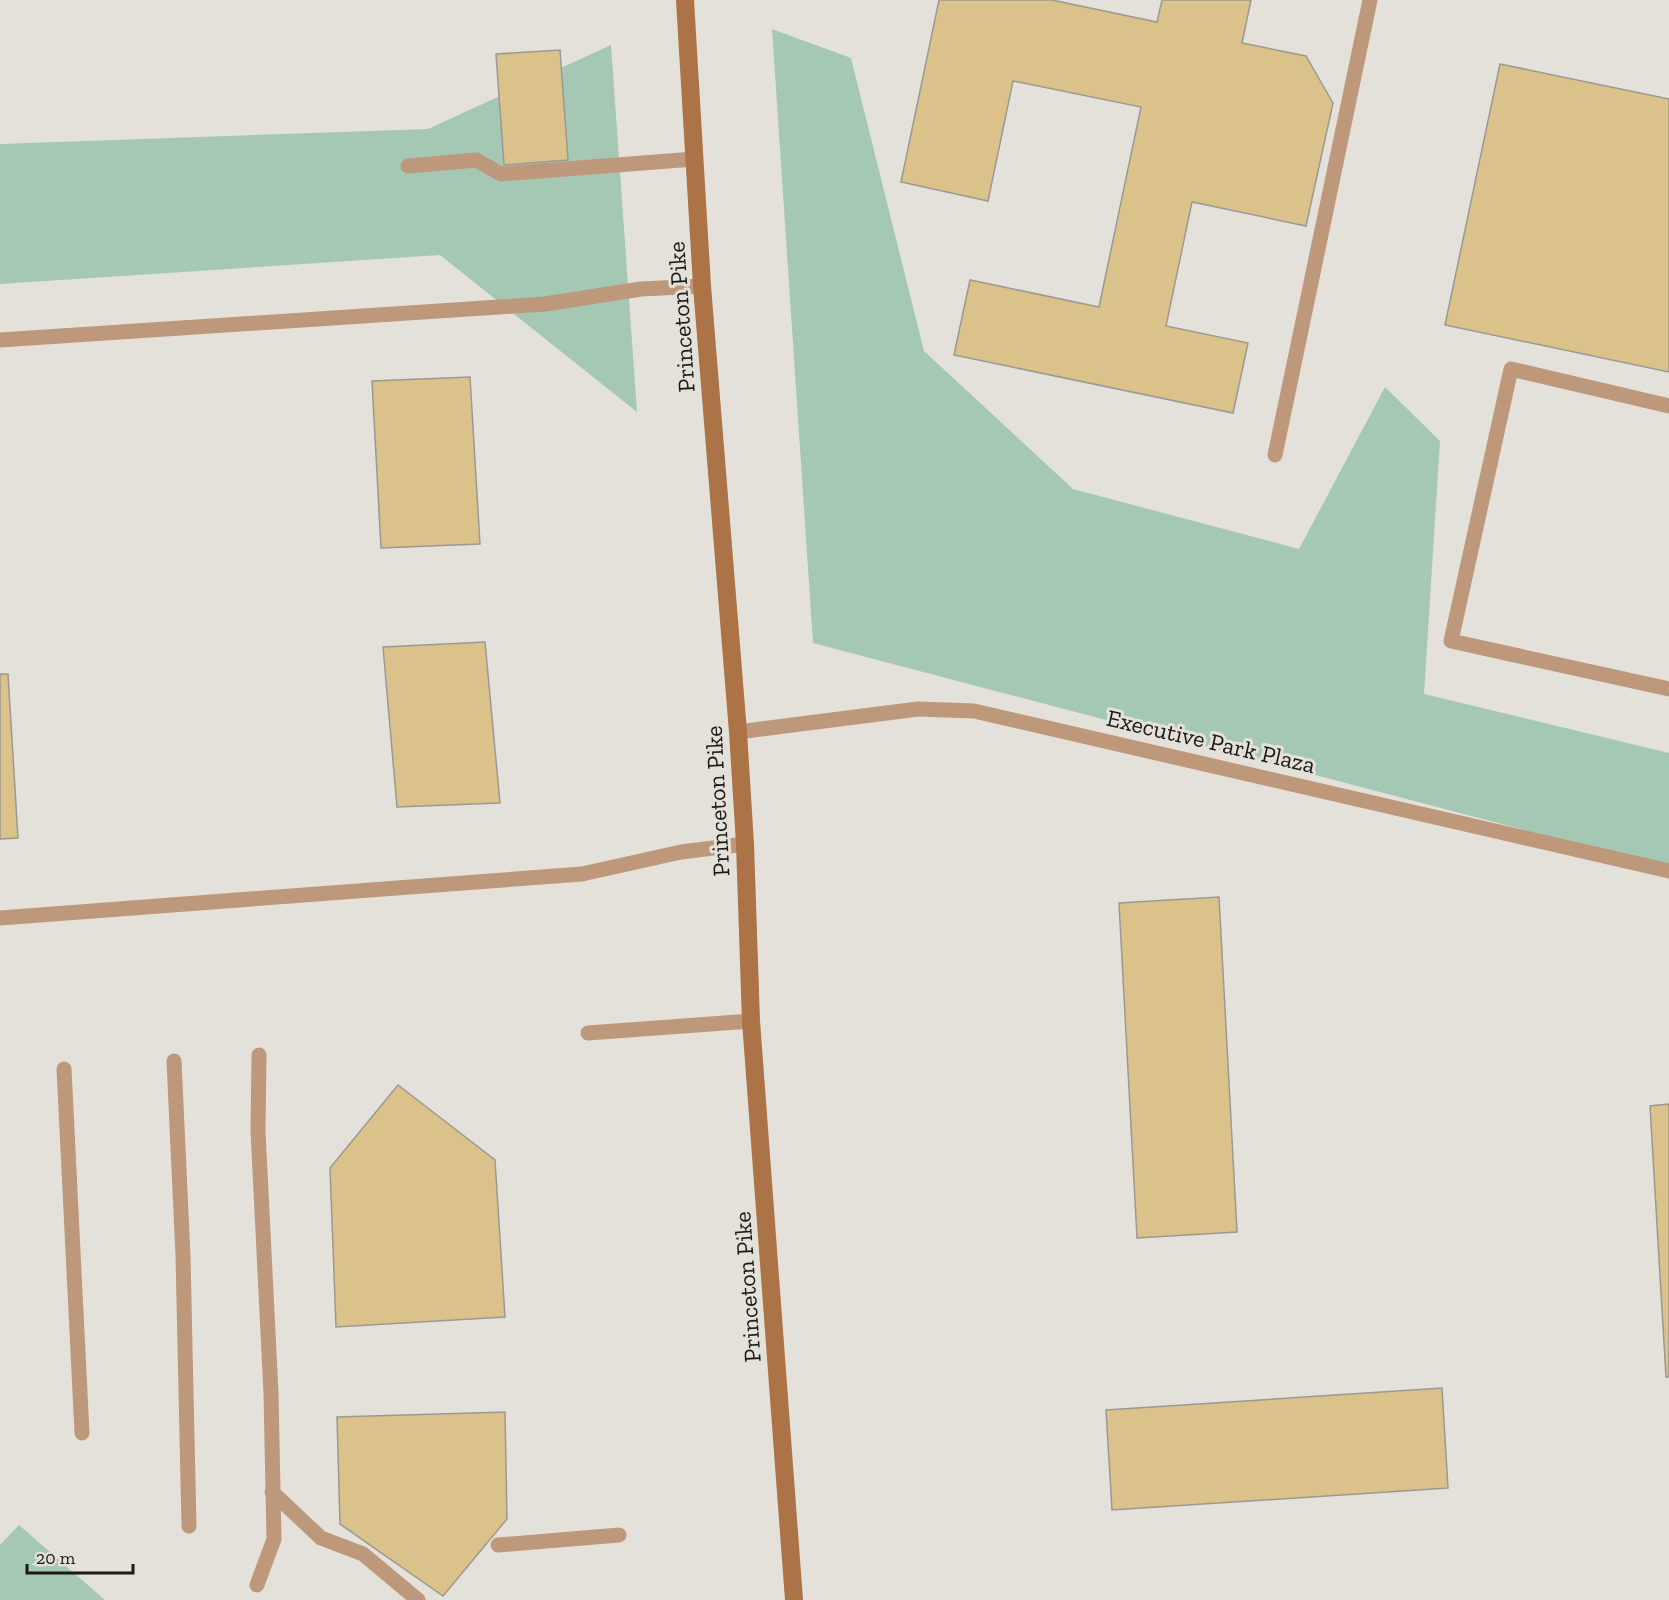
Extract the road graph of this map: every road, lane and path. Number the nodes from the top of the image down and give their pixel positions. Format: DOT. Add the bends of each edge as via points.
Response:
graph roads {
  1 [pos="685,0"];
  2 [pos="1370,0"];
  3 [pos="694,159"];
  4 [pos="408,166"];
  5 [pos="702,286"];
  6 [pos="0,340"];
  7 [pos="1669,406"];
  8 [pos="1275,455"];
  9 [pos="1669,690"];
  10 [pos="738,732"];
  11 [pos="745,844"];
  12 [pos="1669,871"];
  13 [pos="0,918"];
  14 [pos="751,1022"];
  15 [pos="588,1032"];
  16 [pos="259,1055"];
  17 [pos="174,1061"];
  18 [pos="64,1069"];
  19 [pos="82,1433"];
  20 [pos="272,1492"];
  21 [pos="189,1526"];
  22 [pos="619,1535"];
  23 [pos="498,1545"];
  24 [pos="367,1556"];
  25 [pos="388,1563"];
  26 [pos="257,1585"];
  27 [pos="418,1600"];
  28 [pos="794,1600"];
  1 -- 3 [label="main road, Princeton Pike"];
  2 -- 8 [label="lane"];
  3 -- 4 [label="lane" via="501,174 476,160"];
  3 -- 5 [label="main road, Princeton Pike"];
  5 -- 6 [label="lane" via="640,289 545,304"];
  5 -- 10 [label="main road, Princeton Pike"];
  7 -- 9 [label="lane" via="1511,369 1451,641"];
  10 -- 11 [label="main road, Princeton Pike"];
  10 -- 12 [label="lane, Executive Park Plaza" via="918,709 974,711"];
  11 -- 13 [label="lane" via="681,852 582,874"];
  11 -- 14 [label="main road, Princeton Pike"];
  14 -- 15 [label="lane"];
  14 -- 28 [label="main road, Princeton Pike"];
  16 -- 20 [label="lane" via="258,1131"];
  17 -- 21 [label="lane"];
  18 -- 19 [label="lane"];
  20 -- 24 [label="lane" via="321,1538"];
  20 -- 26 [label="lane" via="274,1539"];
  22 -- 23 [label="lane"];
  24 -- 25 [label="lane"];
  24 -- 27 [label="lane"];
}
